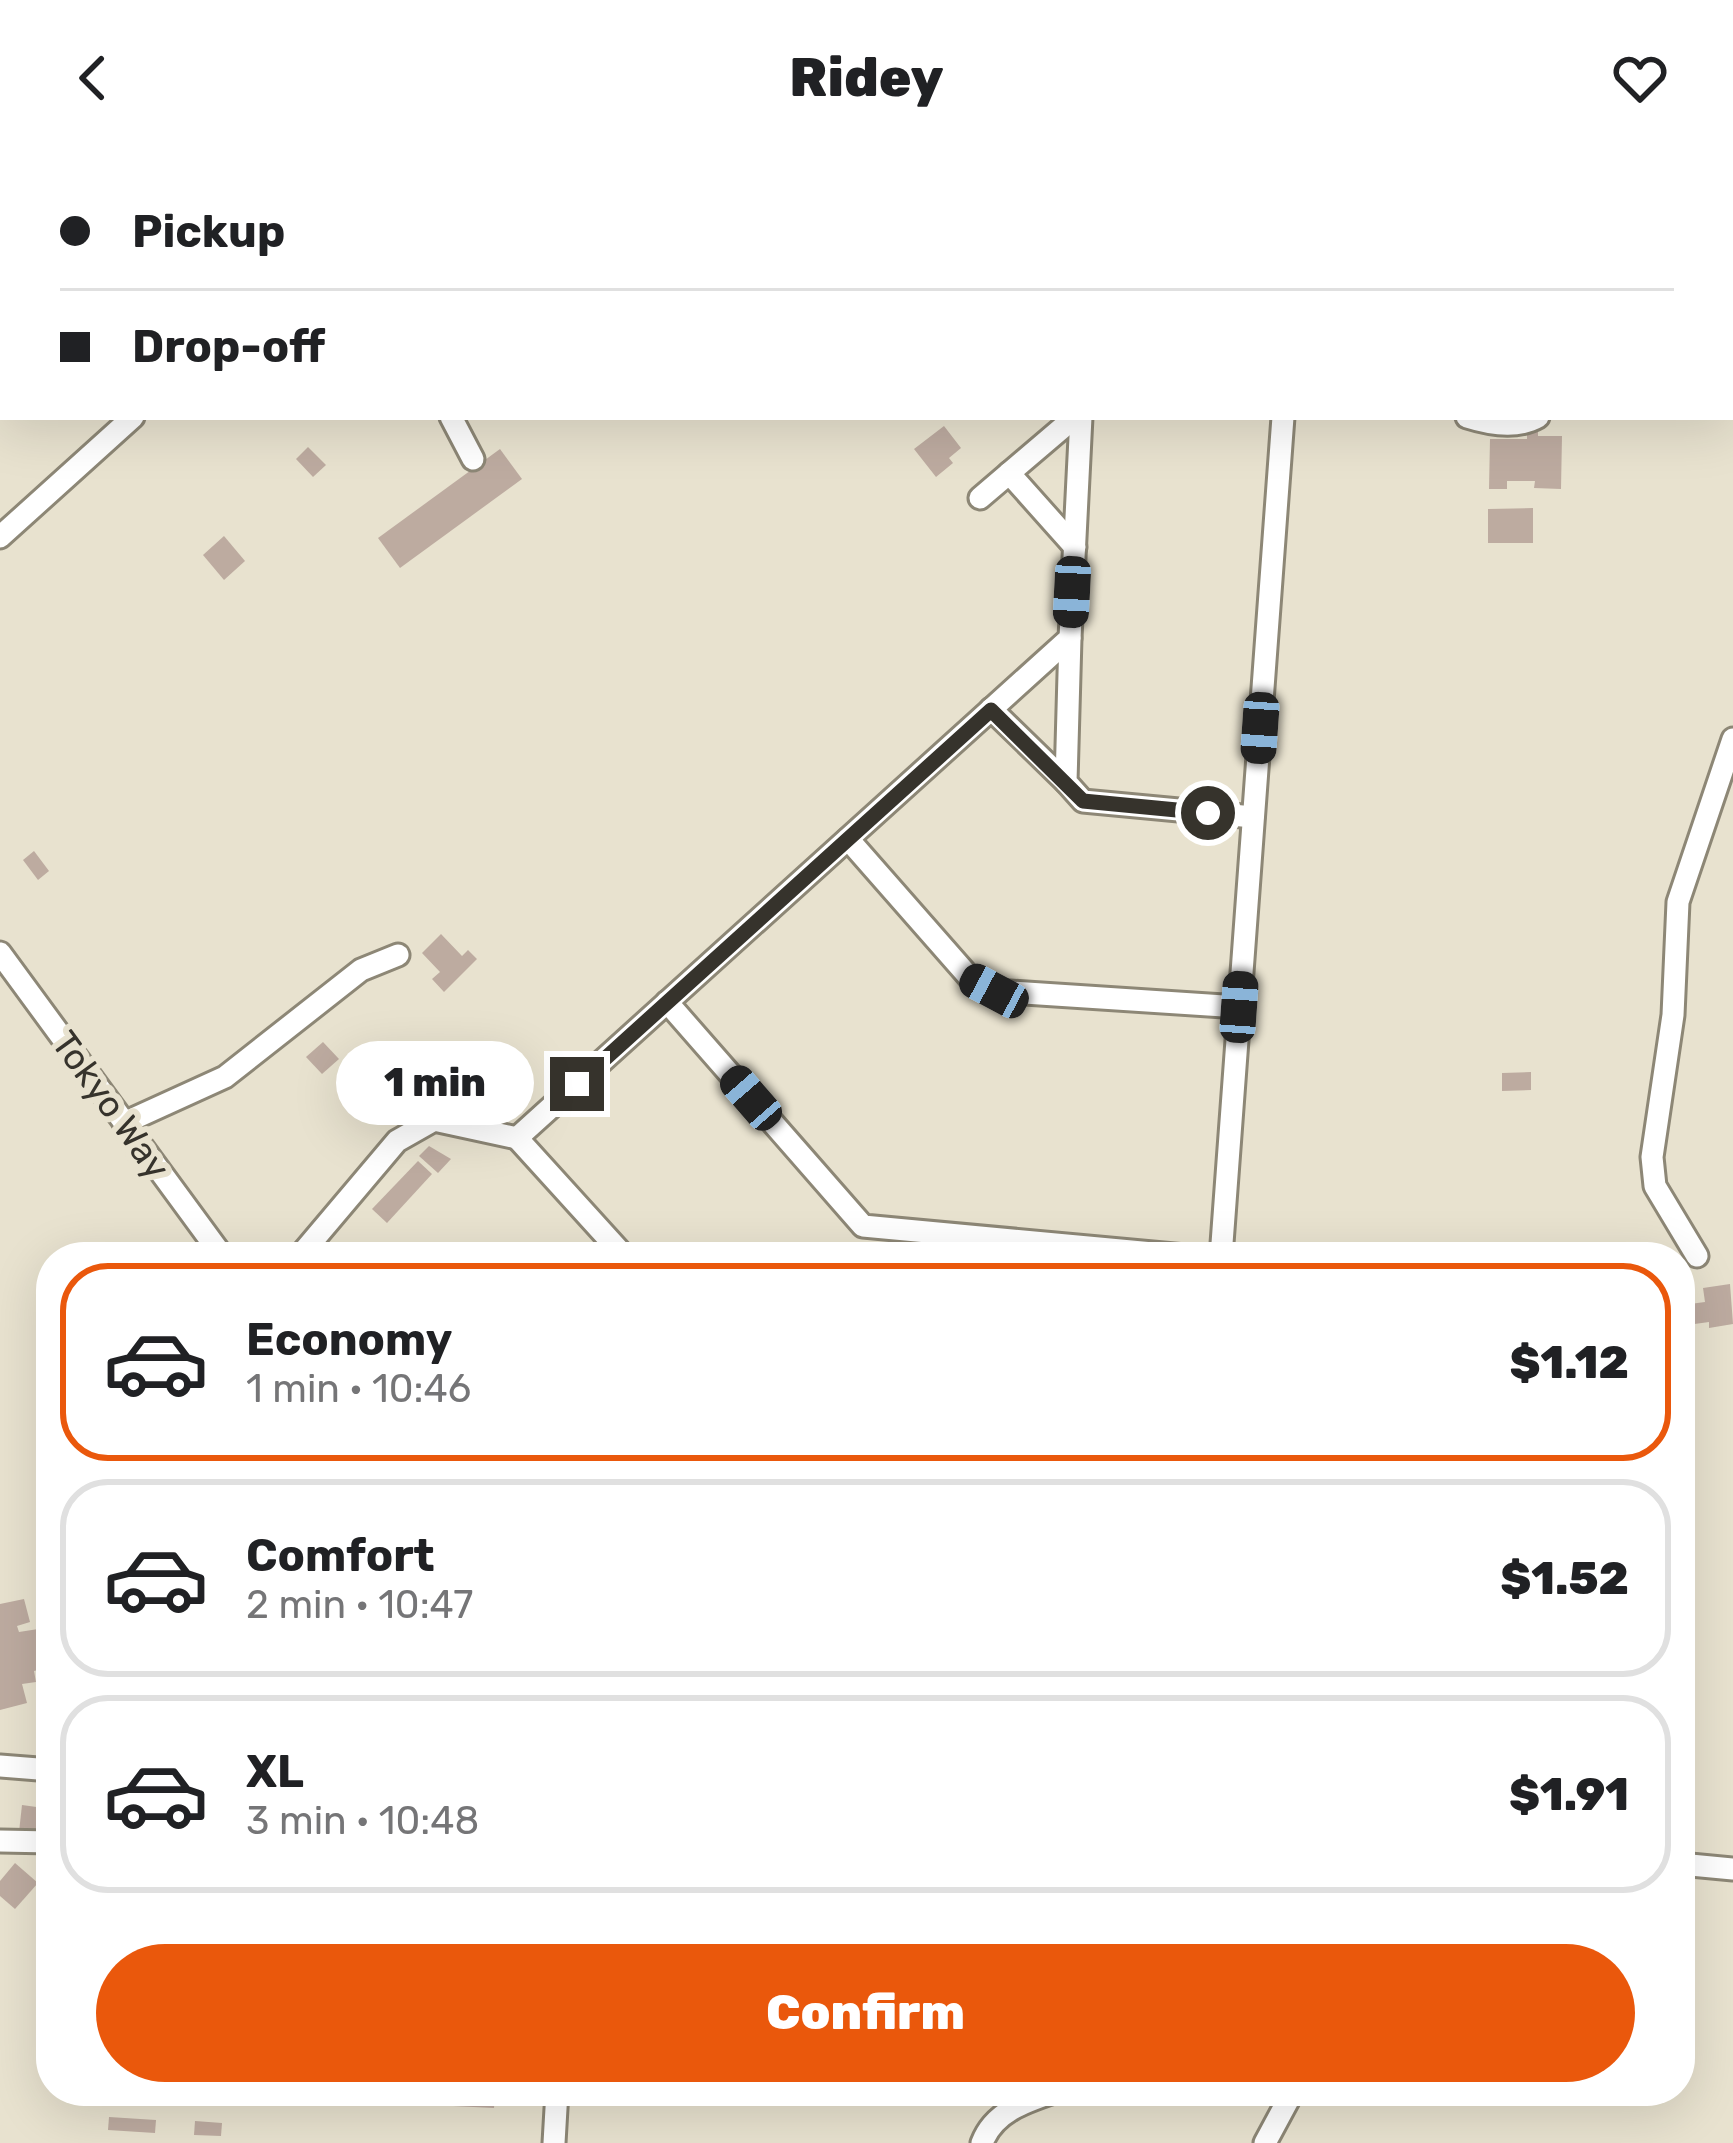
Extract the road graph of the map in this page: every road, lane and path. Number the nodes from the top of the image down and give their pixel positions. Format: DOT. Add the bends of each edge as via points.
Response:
graph roads {
  1 [pos="130,420"];
  2 [pos="453,420"];
  3 [pos="1074,420"];
  4 [pos="1078,420"];
  5 [pos="1282,420"];
  6 [pos="1476,420"];
  7 [pos="1532,420"];
  8 [pos="473,459"];
  9 [pos="1009,473"];
  10 [pos="980,498"];
  11 [pos="0,537"];
  12 [pos="1075,547"];
  13 [pos="1070,638"];
  14 [pos="991,710"];
  15 [pos="1733,740"];
  16 [pos="1066,782"];
  17 [pos="1253,817"];
  18 [pos="848,838"];
  19 [pos="0,953"];
  20 [pos="398,955"];
  21 [pos="667,1002"];
  22 [pos="1239,1007"];
  23 [pos="124,1123"];
  24 [pos="517,1138"];
  25 [pos="212,1242"];
  26 [pos="312,1242"];
  27 [pos="611,1242"];
  28 [pos="1035,1242"];
  29 [pos="1221,1242"];
  30 [pos="1689,1242"];
  31 [pos="1695,1253"];
  32 [pos="1697,1256"];
  33 [pos="0,1766"];
  34 [pos="36,1769"];
  35 [pos="0,1841"];
  36 [pos="36,1842"];
  37 [pos="1695,1865"];
  38 [pos="1733,1869"];
  39 [pos="556,2106"];
  40 [pos="1018,2106"];
  41 [pos="1285,2106"];
  42 [pos="554,2143"];
  43 [pos="982,2143"];
  44 [pos="1265,2143"];
  1 -- 11 [label="street"];
  2 -- 8 [label="street"];
  3 -- 9 [label="street"];
  4 -- 12 [label="street"];
  5 -- 17 [label="street"];
  6 -- 7 [label="street"];
  9 -- 10 [label="street"];
  9 -- 12 [label="street"];
  12 -- 13 [label="street"];
  13 -- 14 [label="street"];
  13 -- 16 [label="street"];
  14 -- 16 [label="street"];
  14 -- 18 [label="street"];
  15 -- 30 [label="street" via="1678,902 1673,1015 1652,1157 1655,1186"];
  16 -- 17 [label="street" via="1083,801"];
  17 -- 22 [label="street"];
  18 -- 21 [label="street"];
  18 -- 22 [label="street" via="970,978 994,991"];
  19 -- 23 [label="street, Tokyo Way"];
  20 -- 23 [label="street" via="361,970 225,1078"];
  21 -- 24 [label="street"];
  21 -- 28 [label="street" via="863,1226"];
  22 -- 29 [label="street"];
  23 -- 25 [label="street, Tokyo Way"];
  24 -- 26 [label="street" via="434,1120 397,1141"];
  24 -- 27 [label="street"];
  31 -- 32 [label="street"];
  33 -- 34 [label="street"];
  35 -- 36 [label="street"];
  37 -- 38 [label="street"];
  39 -- 42 [label="street"];
  40 -- 43 [label="street"];
  41 -- 44 [label="street"];
}
